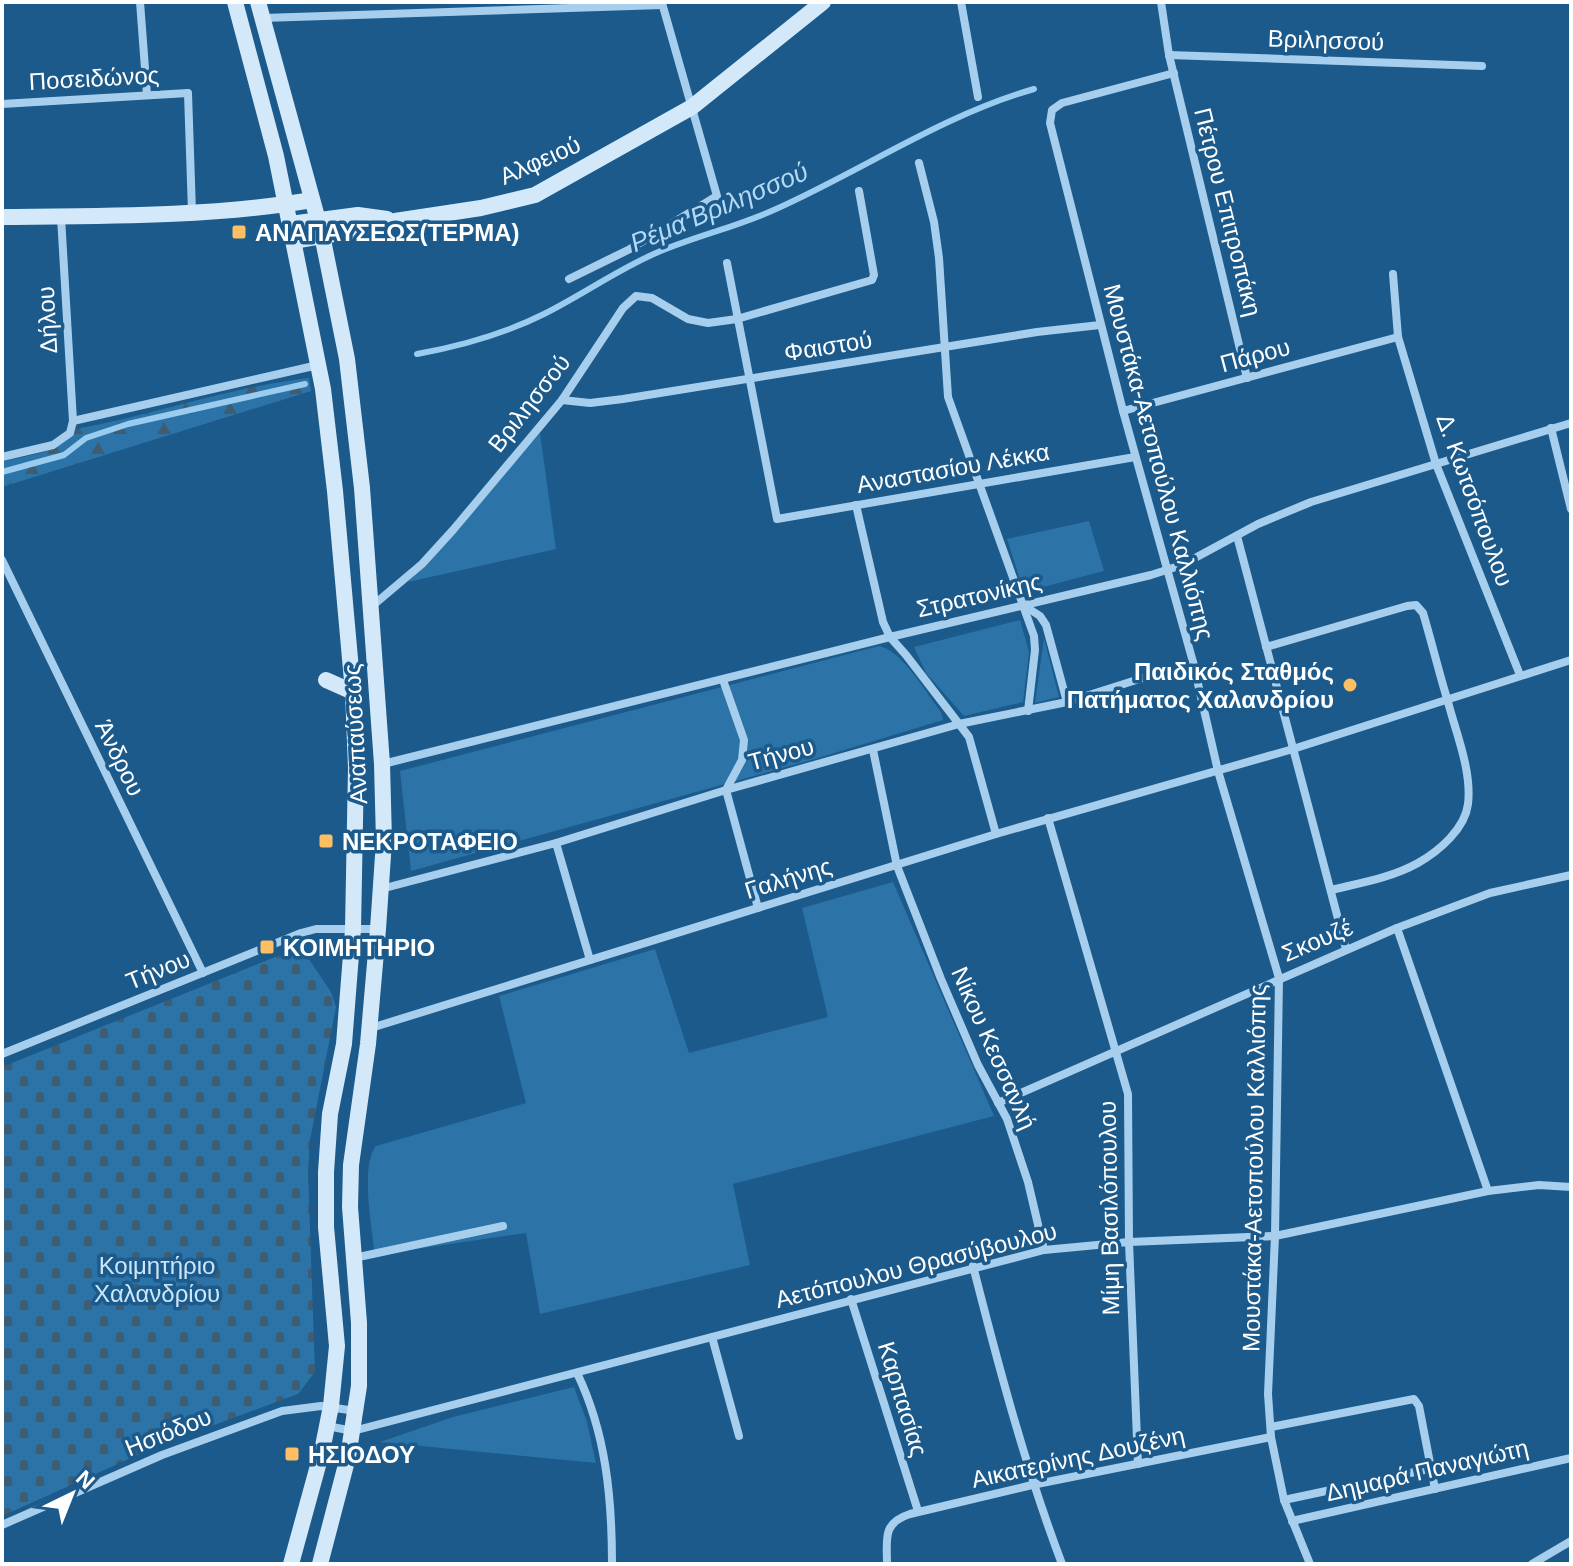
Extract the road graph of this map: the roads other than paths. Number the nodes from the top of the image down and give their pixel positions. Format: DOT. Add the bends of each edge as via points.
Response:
graph roads {
  1 [pos="140,2"];
  2 [pos="235,2"];
  3 [pos="823,2"];
  4 [pos="961,2"];
  5 [pos="1161,2"];
  6 [pos="662,3"];
  7 [pos="260,10"];
  8 [pos="1169,55"];
  9 [pos="1482,66"];
  10 [pos="1174,73"];
  11 [pos="147,95"];
  12 [pos="978,97"];
  13 [pos="2,104"];
  14 [pos="692,107"];
  15 [pos="919,163"];
  16 [pos="859,191"];
  17 [pos="312,200"];
  18 [pos="286,204"];
  19 [pos="192,212"];
  20 [pos="61,216"];
  21 [pos="2,217"];
  22 [pos="290,224"];
  23 [pos="320,228"];
  24 [pos="293,241"];
  25 [pos="727,263"];
  26 [pos="1393,274"];
  27 [pos="569,279"];
  28 [pos="737,319"];
  29 [pos="1100,325"];
  30 [pos="1398,337"];
  31 [pos="943,349"];
  32 [pos="318,365"];
  33 [pos="749,378"];
  34 [pos="1247,378"];
  35 [pos="562,400"];
  36 [pos="1123,411"];
  37 [pos="73,421"];
  38 [pos="1571,423"];
  39 [pos="1551,428"];
  40 [pos="2,457"];
  41 [pos="1135,457"];
  42 [pos="1436,464"];
  43 [pos="980,484"];
  44 [pos="856,505"];
  45 [pos="1571,509"];
  46 [pos="1237,536"];
  47 [pos="2,560"];
  48 [pos="1168,570"];
  49 [pos="1023,604"];
  50 [pos="371,608"];
  51 [pos="890,637"];
  52 [pos="1266,647"];
  53 [pos="1571,660"];
  54 [pos="1193,662"];
  55 [pos="1520,675"];
  56 [pos="326,680"];
  57 [pos="723,680"];
  58 [pos="353,692"];
  59 [pos="1447,700"];
  60 [pos="1067,702"];
  61 [pos="1028,711"];
  62 [pos="959,724"];
  63 [pos="1293,749"];
  64 [pos="873,750"];
  65 [pos="382,764"];
  66 [pos="1218,771"];
  67 [pos="726,790"];
  68 [pos="1048,818"];
  69 [pos="996,834"];
  70 [pos="556,843"];
  71 [pos="897,866"];
  72 [pos="1571,875"];
  73 [pos="381,889"];
  74 [pos="1331,890"];
  75 [pos="758,908"];
  76 [pos="1397,928"];
  77 [pos="353,929"];
  78 [pos="378,929"];
  79 [pos="1346,949"];
  80 [pos="590,960"];
  81 [pos="203,973"];
  82 [pos="1279,978"];
  83 [pos="370,1028"];
  84 [pos="1116,1050"];
  85 [pos="2,1054"];
  86 [pos="998,1103"];
  87 [pos="1571,1187"];
  88 [pos="1488,1191"];
  89 [pos="503,1226"];
  90 [pos="1275,1236"];
  91 [pos="1129,1242"];
  92 [pos="1044,1250"];
  93 [pos="354,1258"];
  94 [pos="973,1266"];
  95 [pos="851,1299"];
  96 [pos="712,1337"];
  97 [pos="577,1373"];
  98 [pos="331,1406"];
  99 [pos="356,1411"];
  100 [pos="327,1426"];
  101 [pos="353,1431"];
  102 [pos="1271,1432"];
  103 [pos="739,1436"];
  104 [pos="1571,1458"];
  105 [pos="1138,1464"];
  106 [pos="1429,1469"];
  107 [pos="1032,1485"];
  108 [pos="1435,1489"];
  109 [pos="1284,1500"];
  110 [pos="918,1511"];
  111 [pos="1292,1521"];
  112 [pos="2,1525"];
  113 [pos="1571,1541"];
  114 [pos="291,1564"];
  115 [pos="320,1564"];
  116 [pos="612,1564"];
  117 [pos="887,1564"];
  118 [pos="1062,1564"];
  119 [pos="1310,1564"];
  120 [pos="1532,1564"];
  1 -- 11 [label="street"];
  2 -- 18 [label="main road, Αναπαύσεως"];
  3 -- 14 [label="main road, Αλφειού"];
  4 -- 12 [label="street"];
  5 -- 8 [label="street, Πέτρου Επιτροπάκη"];
  6 -- 7 [label="street"];
  6 -- 14 [label="street"];
  7 -- 17 [label="main road, Αναπαύσεως"];
  8 -- 9 [label="street, Βριλησσού"];
  8 -- 10 [label="street, Πέτρου Επιτροπάκη"];
  10 -- 29 [label="street, Μουστάκα-Αετοπούλου Καλλιόπης" via="1062,103 1049,117"];
  10 -- 34 [label="street, Πέτρου Επιτροπάκη"];
  11 -- 13 [label="street, Ποσειδώνος"];
  11 -- 19 [label="street, Ποσειδώνος" via="188,93"];
  14 -- 23 [label="main road, Αλφειού" via="535,195 395,221 358,215"];
  14 -- 27 [label="street" via="717,196"];
  15 -- 31 [label="street" via="939,258"];
  16 -- 28 [label="street" via="873,279"];
  17 -- 18 [label="main road"];
  17 -- 23 [label="main road, Αναπαύσεως"];
  18 -- 19 [label="main road"];
  18 -- 22 [label="main road, Αναπαύσεως"];
  19 -- 20 [label="main road"];
  20 -- 21 [label="main road"];
  20 -- 37 [label="street, Δήλου"];
  22 -- 23 [label="main road, Αλφειού"];
  22 -- 24 [label="main road, Αναπαύσεως"];
  23 -- 24 [label="main road, Αλφειού"];
  23 -- 50 [label="main road, Αναπαύσεως" via="351,387"];
  24 -- 32 [label="main road, Αναπαύσεως"];
  25 -- 28 [label="street"];
  26 -- 30 [label="street, Δ. Κωτσόπουλου"];
  28 -- 33 [label="street"];
  28 -- 35 [label="street, Βριλησσού" via="697,322 652,298 636,296"];
  29 -- 31 [label="street, Φαιστού"];
  29 -- 36 [label="street, Μουστάκα-Αετοπούλου Καλλιόπης"];
  30 -- 34 [label="street, Πάρου"];
  30 -- 42 [label="street, Δ. Κωτσόπουλου"];
  31 -- 33 [label="street, Φαιστού"];
  31 -- 43 [label="street" via="948,397"];
  32 -- 37 [label="street"];
  32 -- 58 [label="main road, Αναπαύσεως" via="335,491 337,598"];
  33 -- 35 [label="street, Φαιστού" via="590,403"];
  33 -- 44 [label="street, Αναστασίου Λέκκα" via="777,519"];
  34 -- 36 [label="street, Πάρου"];
  35 -- 50 [label="street, Βριλησσού" via="422,564"];
  36 -- 41 [label="street, Μουστάκα-Αετοπούλου Καλλιόπης"];
  37 -- 40 [label="street" via="70,433 53,445"];
  38 -- 39 [label="street, Στρατονίκης"];
  39 -- 42 [label="street, Στρατονίκης"];
  39 -- 45 [label="street"];
  41 -- 43 [label="street, Αναστασίου Λέκκα"];
  41 -- 48 [label="street, Μουστάκα-Αετοπούλου Καλλιόπης"];
  42 -- 46 [label="street, Στρατονίκης" via="1311,502"];
  42 -- 55 [label="street, Δ. Κωτσόπουλου"];
  43 -- 44 [label="street, Αναστασίου Λέκκα"];
  43 -- 49 [label="street"];
  44 -- 51 [label="street" via="879,613"];
  46 -- 48 [label="street, Στρατονίκης"];
  46 -- 52 [label="street"];
  47 -- 81 [label="street, Άνδρου"];
  48 -- 49 [label="street, Στρατονίκης"];
  48 -- 54 [label="street, Μουστάκα-Αετοπούλου Καλλιόπης"];
  49 -- 51 [label="street, Στρατονίκης"];
  49 -- 60 [label="street" via="1046,625"];
  49 -- 61 [label="street" via="1035,642"];
  50 -- 65 [label="main road, Αναπαύσεως"];
  51 -- 57 [label="street, Στρατονίκης"];
  51 -- 62 [label="street"];
  52 -- 59 [label="street" via="1416,605 1423,613"];
  52 -- 63 [label="street"];
  53 -- 55 [label="street, Γαλήνης"];
  54 -- 60 [label="street, Τήνου"];
  54 -- 66 [label="street, Μουστάκα-Αετοπούλου Καλλιόπης"];
  55 -- 59 [label="street, Γαλήνης"];
  56 -- 58 [label="main road"];
  57 -- 65 [label="street, Στρατονίκης"];
  57 -- 67 [label="street" via="744,740 742,760"];
  58 -- 77 [label="main road, Αναπαύσεως"];
  59 -- 63 [label="street, Γαλήνης"];
  59 -- 74 [label="street" via="1466,776 1463,821 1416,864"];
  60 -- 61 [label="street, Τήνου"];
  61 -- 62 [label="street, Τήνου"];
  62 -- 64 [label="street, Τήνου"];
  62 -- 69 [label="street" via="969,737"];
  63 -- 66 [label="street, Γαλήνης"];
  63 -- 74 [label="street"];
  64 -- 67 [label="street, Τήνου"];
  64 -- 71 [label="street, Νίκου Κεσσανλή"];
  65 -- 73 [label="main road, Αναπαύσεως"];
  66 -- 68 [label="street, Γαλήνης"];
  66 -- 82 [label="street, Μουστάκα-Αετοπούλου Καλλιόπης"];
  67 -- 70 [label="street, Τήνου"];
  67 -- 75 [label="street"];
  68 -- 69 [label="street, Γαλήνης"];
  68 -- 84 [label="street, Μίμη Βασιλόπουλου"];
  69 -- 71 [label="street, Γαλήνης"];
  70 -- 73 [label="street, Τήνου"];
  70 -- 80 [label="street"];
  71 -- 75 [label="street, Γαλήνης"];
  71 -- 86 [label="street, Νίκου Κεσσανλή"];
  72 -- 76 [label="street, Σκουζέ" via="1490,893"];
  73 -- 78 [label="main road, Αναπαύσεως"];
  74 -- 79 [label="street"];
  75 -- 80 [label="street, Γαλήνης"];
  76 -- 79 [label="street, Σκουζέ"];
  76 -- 88 [label="street"];
  77 -- 78 [label="street, Τήνου"];
  77 -- 81 [label="street, Τήνου" via="301,933"];
  77 -- 98 [label="main road, Αναπαύσεως" via="344,1044 326,1152 326,1227 337,1335"];
  78 -- 83 [label="main road, Αναπαύσεως"];
  79 -- 82 [label="street, Σκουζέ"];
  80 -- 83 [label="street, Γαλήνης"];
  81 -- 85 [label="street, Τήνου"];
  82 -- 84 [label="street, Σκουζέ"];
  82 -- 90 [label="street, Μουστάκα-Αετοπούλου Καλλιόπης"];
  83 -- 93 [label="main road, Αναπαύσεως" via="352,1142"];
  84 -- 86 [label="street, Σκουζέ"];
  84 -- 91 [label="street, Μίμη Βασιλόπουλου" via="1128,1094"];
  86 -- 92 [label="street, Νίκου Κεσσανλή" via="1028,1182"];
  87 -- 88 [label="street, Αετόπουλου Θρασύβουλου"];
  88 -- 90 [label="street, Αετόπουλου Θρασύβουλου"];
  89 -- 93 [label="street"];
  90 -- 91 [label="street, Αετόπουλου Θρασύβουλου"];
  90 -- 102 [label="street, Μουστάκα-Αετοπούλου Καλλιόπης"];
  91 -- 92 [label="street, Αετόπουλου Θρασύβουλου"];
  91 -- 105 [label="street, Μίμη Βασιλόπουλου"];
  92 -- 94 [label="street, Αετόπουλου Θρασύβουλου"];
  93 -- 99 [label="main road, Αναπαύσεως" via="360,1351"];
  94 -- 95 [label="street, Αετόπουλου Θρασύβουλου"];
  94 -- 107 [label="street"];
  95 -- 96 [label="street, Αετόπουλου Θρασύβουλου"];
  95 -- 110 [label="street, Καρπασίας"];
  96 -- 97 [label="street, Αετόπουλου Θρασύβουλου"];
  96 -- 103 [label="street"];
  97 -- 101 [label="street, Αετόπουλου Θρασύβουλου"];
  97 -- 116 [label="street" via="604,1455"];
  98 -- 99 [label="street, Ησιόδου"];
  98 -- 100 [label="main road, Αναπαύσεως"];
  98 -- 112 [label="street, Ησιόδου" via="282,1411 234,1427"];
  99 -- 101 [label="main road, Αναπαύσεως"];
  100 -- 101 [label="street, Αετόπουλου Θρασύβουλου"];
  100 -- 114 [label="main road, Αναπαύσεως"];
  101 -- 115 [label="main road, Αναπαύσεως"];
  102 -- 105 [label="street, Αικατερίνης Δουζένη"];
  102 -- 106 [label="street, Αικατερίνης Δουζένη" via="1414,1399"];
  102 -- 109 [label="street, Μουστάκα-Αετοπούλου Καλλιόπης"];
  104 -- 108 [label="street, Δημαρά Παναγιώτη"];
  105 -- 107 [label="street, Αικατερίνης Δουζένη"];
  106 -- 108 [label="street"];
  106 -- 109 [label="street"];
  107 -- 110 [label="street, Αικατερίνης Δουζένη"];
  107 -- 118 [label="street"];
  108 -- 111 [label="street, Δημαρά Παναγιώτη"];
  109 -- 111 [label="street, Μουστάκα-Αετοπούλου Καλλιόπης"];
  110 -- 117 [label="street, Αικατερίνης Δουζένη" via="894,1521"];
  111 -- 119 [label="street, Μουστάκα-Αετοπούλου Καλλιόπης"];
  113 -- 120 [label="street"];
}
